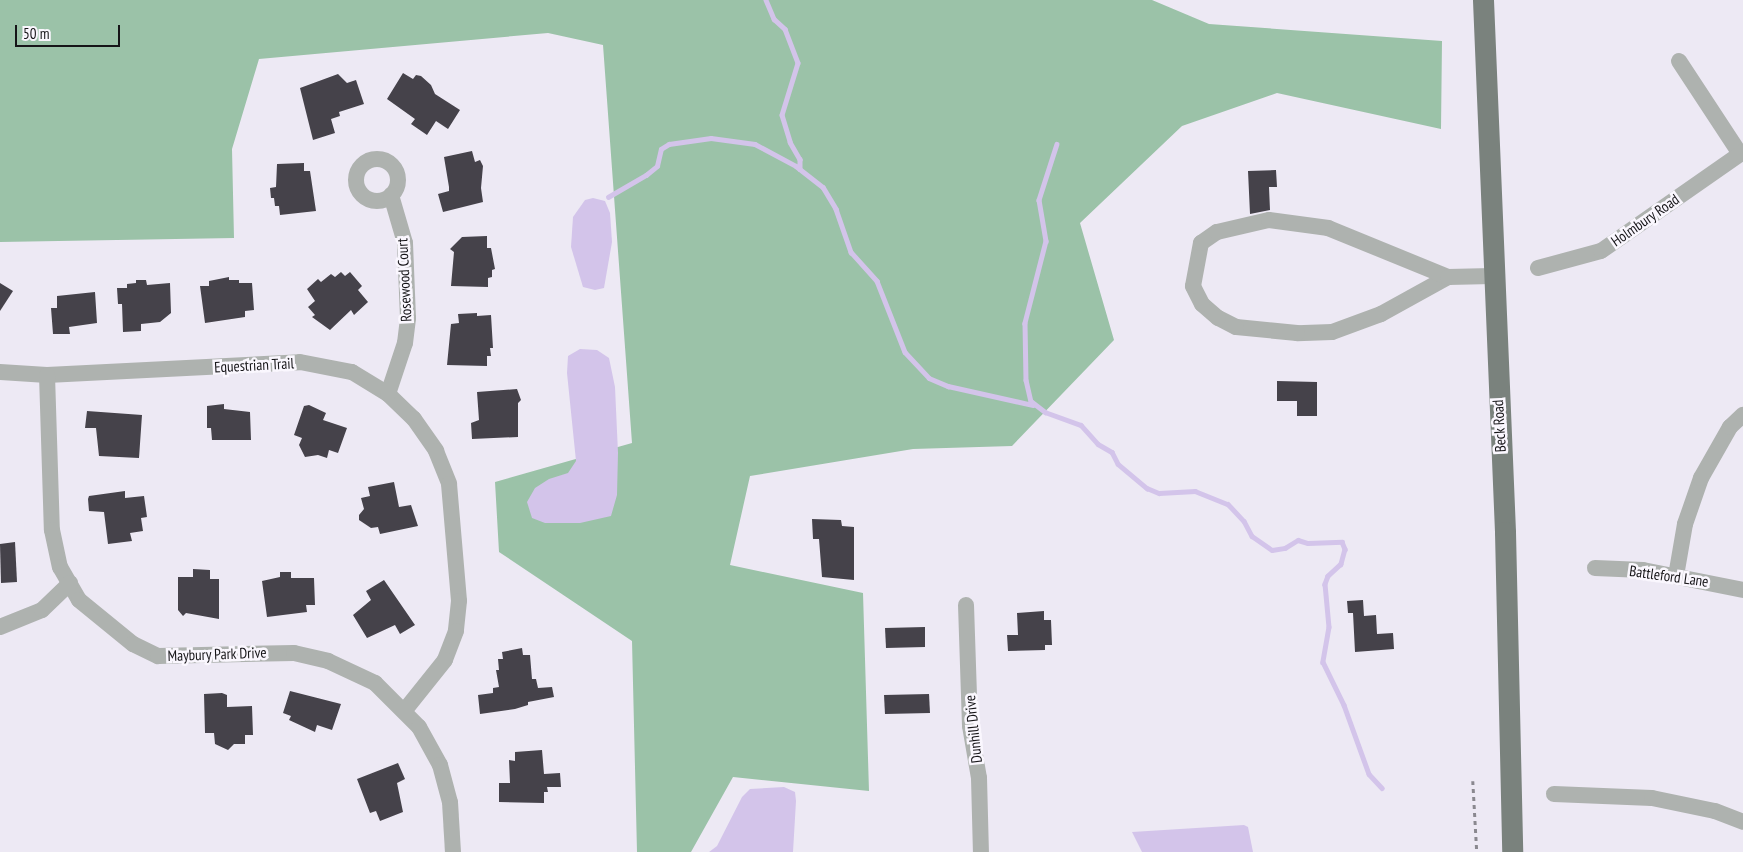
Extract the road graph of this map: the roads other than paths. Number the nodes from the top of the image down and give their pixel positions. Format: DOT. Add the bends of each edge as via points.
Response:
graph roads {
  1 [pos="1483,0"];
  2 [pos="1679,61"];
  3 [pos="1741,153"];
  4 [pos="391,195"];
  5 [pos="1538,268"];
  6 [pos="1492,276"];
  7 [pos="1448,277"];
  8 [pos="0,372"];
  9 [pos="47,375"];
  10 [pos="388,394"];
  11 [pos="1743,415"];
  12 [pos="1595,568"];
  13 [pos="1676,576"];
  14 [pos="70,583"];
  15 [pos="1743,590"];
  16 [pos="966,605"];
  17 [pos="0,627"];
  18 [pos="405,710"];
  19 [pos="1554,794"];
  20 [pos="1743,822"];
  21 [pos="453,852"];
  22 [pos="982,852"];
  23 [pos="1512,852"];
  1 -- 6 [label="main road, Beck Road"];
  2 -- 3 [label="street"];
  3 -- 5 [label="street, Holmbury Road" via="1601,252"];
  4 -- 10 [label="street, Rosewood Court" via="405,243 408,318 405,343"];
  6 -- 7 [label="street"];
  6 -- 23 [label="main road, Beck Road" via="1505,532"];
  7 -- 7 [label="street" via="1328,228 1269,220 1217,232 1201,243 1193,286 1202,304 1218,318 1236,327 1297,333 1332,332 1381,314"];
  8 -- 9 [label="street, Equestrian Trail"];
  9 -- 10 [label="street, Equestrian Trail" via="300,362 352,372"];
  9 -- 14 [label="street, Maybury Park Drive" via="52,530 60,567"];
  10 -- 18 [label="street, Equestrian Trail" via="420,427 436,451 449,484 459,601 456,631 445,660"];
  11 -- 13 [label="street" via="1730,428 1701,478 1686,524"];
  12 -- 13 [label="street, Battleford Lane"];
  13 -- 15 [label="street, Battleford Lane"];
  14 -- 17 [label="street" via="42,610"];
  14 -- 18 [label="street, Maybury Park Drive" via="79,600 133,644 158,656 278,652 312,656 375,683"];
  16 -- 22 [label="street, Dunhill Drive" via="970,726 979,778"];
  18 -- 21 [label="street, Maybury Park Drive" via="440,765 450,802"];
  19 -- 20 [label="street" via="1652,798 1715,811"];
}
